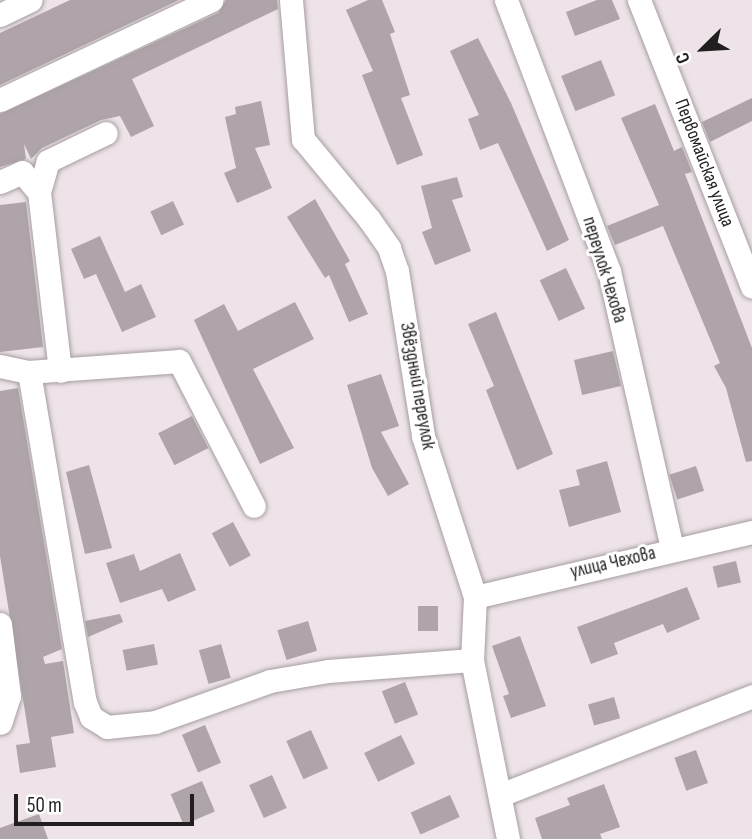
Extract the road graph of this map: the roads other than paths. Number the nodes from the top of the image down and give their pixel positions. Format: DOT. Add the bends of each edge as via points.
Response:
graph roads {
  1 [pos="31,0"];
  2 [pos="212,0"];
  3 [pos="291,0"];
  4 [pos="506,0"];
  5 [pos="639,0"];
  6 [pos="0,15"];
  7 [pos="0,100"];
  8 [pos="106,133"];
  9 [pos="0,182"];
  10 [pos="39,192"];
  11 [pos="752,287"];
  12 [pos="0,366"];
  13 [pos="60,371"];
  14 [pos="29,372"];
  15 [pos="254,506"];
  16 [pos="752,532"];
  17 [pos="672,549"];
  18 [pos="474,597"];
  19 [pos="0,624"];
  20 [pos="472,660"];
  21 [pos="752,696"];
  22 [pos="0,723"];
  23 [pos="500,794"];
  24 [pos="508,839"];
  1 -- 6 [label="street"];
  2 -- 7 [label="street"];
  3 -- 18 [label="street, Звёздный переулок" via="299,125 310,154 389,248 402,295 423,436"];
  4 -- 17 [label="street, переулок Чехова" via="609,271"];
  5 -- 11 [label="street, Первомайская улица"];
  8 -- 10 [label="street" via="48,161"];
  9 -- 10 [label="street" via="22,172"];
  10 -- 13 [label="street"];
  12 -- 14 [label="street"];
  13 -- 14 [label="street"];
  13 -- 15 [label="street" via="178,361"];
  14 -- 20 [label="street" via="91,717 107,727 155,722 270,681 328,671"];
  16 -- 17 [label="street, улица Чехова"];
  17 -- 18 [label="street, улица Чехова"];
  18 -- 20 [label="street, Звёздный переулок"];
  19 -- 22 [label="street" via="9,696"];
  20 -- 23 [label="street, Звёздный переулок"];
  21 -- 23 [label="street"];
  23 -- 24 [label="street, Звёздный переулок"];
}
